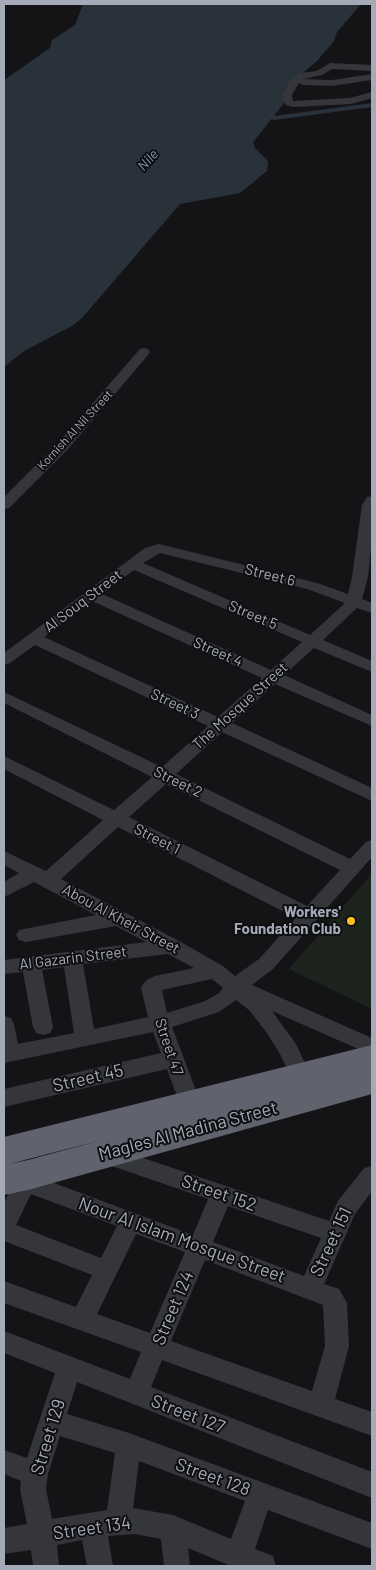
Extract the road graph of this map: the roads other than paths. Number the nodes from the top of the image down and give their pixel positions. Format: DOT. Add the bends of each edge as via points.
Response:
graph roads {
  1 [pos="367,58"];
  2 [pos="347,66"];
  3 [pos="299,78"];
  4 [pos="347,79"];
  5 [pos="372,79"];
  6 [pos="312,86"];
  7 [pos="287,91"];
  8 [pos="339,96"];
  9 [pos="358,98"];
  10 [pos="144,352"];
  11 [pos="372,500"];
  12 [pos="4,504"];
  13 [pos="165,549"];
  14 [pos="133,564"];
  15 [pos="366,578"];
  16 [pos="91,595"];
  17 [pos="354,601"];
  18 [pos="372,608"];
  19 [pos="33,638"];
  20 [pos="312,641"];
  21 [pos="4,660"];
  22 [pos="372,667"];
  23 [pos="273,676"];
  24 [pos="4,697"];
  25 [pos="372,721"];
  26 [pos="220,724"];
  27 [pos="4,762"];
  28 [pos="164,775"];
  29 [pos="372,795"];
  30 [pos="116,818"];
  31 [pos="372,846"];
  32 [pos="5,859"];
  33 [pos="352,868"];
  34 [pos="42,876"];
  35 [pos="4,890"];
  36 [pos="309,916"];
  37 [pos="120,918"];
  38 [pos="26,935"];
  39 [pos="172,946"];
  40 [pos="72,958"];
  41 [pos="31,964"];
  42 [pos="4,967"];
  43 [pos="216,971"];
  44 [pos="236,986"];
  45 [pos="160,1023"];
  46 [pos="4,1024"];
  47 [pos="43,1027"];
  48 [pos="85,1038"];
  49 [pos="372,1047"];
  50 [pos="7,1054"];
  51 [pos="372,1058"];
  52 [pos="173,1059"];
  53 [pos="301,1076"];
  54 [pos="372,1081"];
  55 [pos="4,1098"];
  56 [pos="190,1104"];
  57 [pos="4,1151"];
  58 [pos="105,1154"];
  59 [pos="372,1175"];
  60 [pos="19,1179"];
  61 [pos="222,1194"];
  62 [pos="130,1221"];
  63 [pos="4,1229"];
  64 [pos="334,1233"];
  65 [pos="199,1247"];
  66 [pos="106,1270"];
  67 [pos="310,1288"];
  68 [pos="4,1292"];
  69 [pos="82,1320"];
  70 [pos="4,1342"];
  71 [pos="156,1346"];
  72 [pos="69,1368"];
  73 [pos="136,1393"];
  74 [pos="321,1405"];
  75 [pos="52,1422"];
  76 [pos="372,1424"];
  77 [pos="129,1445"];
  78 [pos="4,1462"];
  79 [pos="36,1474"];
  80 [pos="372,1485"];
  81 [pos="260,1494"];
  82 [pos="106,1524"];
  83 [pos="173,1528"];
  84 [pos="42,1535"];
  85 [pos="372,1536"];
  86 [pos="4,1542"];
  87 [pos="239,1556"];
  88 [pos="46,1566"];
  89 [pos="100,1566"];
  90 [pos="177,1566"];
  91 [pos="263,1566"];
  1 -- 2 [label="street" via="357,59"];
  2 -- 3 [label="street" via="330,66 319,73"];
  2 -- 4 [label="street"];
  2 -- 5 [label="street"];
  3 -- 4 [label="street"];
  3 -- 6 [label="street"];
  3 -- 7 [label="street"];
  4 -- 5 [label="street"];
  4 -- 6 [label="street"];
  4 -- 9 [label="street"];
  5 -- 9 [label="street"];
  6 -- 7 [label="street" via="299,92"];
  6 -- 8 [label="street"];
  7 -- 8 [label="street" via="290,104"];
  8 -- 9 [label="street"];
  10 -- 12 [label="street, Kornish Al Nil Street" via="63,446"];
  11 -- 15 [label="street" via="369,504"];
  13 -- 14 [label="street, Al Souq Street" via="154,549"];
  13 -- 17 [label="street, Street 6" via="312,586"];
  14 -- 16 [label="street, Al Souq Street"];
  14 -- 20 [label="street, Street 5"];
  15 -- 17 [label="street"];
  16 -- 19 [label="street, Al Souq Street"];
  16 -- 23 [label="street, Street 4"];
  17 -- 18 [label="street, Street 6"];
  17 -- 20 [label="street, The Mosque Street"];
  19 -- 21 [label="street, Al Souq Street"];
  19 -- 26 [label="street, Street 3"];
  20 -- 22 [label="street, Street 5"];
  20 -- 23 [label="street, The Mosque Street"];
  23 -- 25 [label="street, Street 4"];
  23 -- 26 [label="street, The Mosque Street"];
  24 -- 28 [label="street, Street 2"];
  26 -- 28 [label="street, The Mosque Street"];
  26 -- 29 [label="street, Street 3"];
  27 -- 30 [label="street, Street 1"];
  28 -- 30 [label="street, The Mosque Street"];
  28 -- 33 [label="street, Street 2"];
  30 -- 34 [label="street, The Mosque Street"];
  30 -- 36 [label="street, Street 1"];
  31 -- 33 [label="street"];
  32 -- 34 [label="street, Abou Al Kheir Street"];
  33 -- 36 [label="street"];
  34 -- 35 [label="street, The Mosque Street"];
  34 -- 37 [label="street, Abou Al Kheir Street"];
  36 -- 44 [label="street" via="266,964"];
  37 -- 38 [label="street"];
  37 -- 39 [label="street, Abou Al Kheir Street"];
  39 -- 40 [label="street, Al Gazarin Street"];
  39 -- 43 [label="street, Abou Al Kheir Street"];
  40 -- 41 [label="street, Al Gazarin Street"];
  40 -- 48 [label="street"];
  41 -- 42 [label="street, Al Gazarin Street"];
  41 -- 47 [label="street"];
  43 -- 44 [label="street, Abou Al Kheir Street"];
  43 -- 45 [label="street, Street 47" via="155,984 151,988"];
  44 -- 45 [label="street" via="212,1007"];
  44 -- 49 [label="street, Abou Al Kheir Street"];
  44 -- 53 [label="street, Abou Al Kheir Street" via="274,1027"];
  45 -- 48 [label="street"];
  45 -- 52 [label="street, Street 47"];
  46 -- 50 [label="street"];
  48 -- 50 [label="street"];
  51 -- 53 [label="highway, Magles Al Madina Street"];
  52 -- 55 [label="street, Street 45"];
  52 -- 56 [label="street, Street 47"];
  53 -- 56 [label="highway, Magles Al Madina Street"];
  54 -- 58 [label="highway, Magles Al Madina Street"];
  56 -- 57 [label="highway, Magles Al Madina Street"];
  58 -- 60 [label="highway, Magles Al Madina Street"];
  58 -- 61 [label="street, Street 152"];
  59 -- 64 [label="street, Street 151" via="350,1200"];
  60 -- 62 [label="street, Nour Al Islam Mosque Street"];
  60 -- 63 [label="street"];
  61 -- 64 [label="street, Street 152"];
  61 -- 65 [label="street, Street 124"];
  62 -- 65 [label="street, Nour Al Islam Mosque Street"];
  62 -- 66 [label="street"];
  63 -- 66 [label="street"];
  64 -- 67 [label="street, Street 151"];
  65 -- 67 [label="street, Nour Al Islam Mosque Street"];
  65 -- 71 [label="street, Street 124"];
  66 -- 69 [label="street"];
  67 -- 74 [label="street, Nour Al Islam Mosque Street" via="331,1297 335,1303 337,1346"];
  68 -- 69 [label="street"];
  69 -- 71 [label="street"];
  70 -- 72 [label="street, Street 127"];
  71 -- 73 [label="street, Street 124"];
  71 -- 74 [label="street"];
  72 -- 73 [label="street, Street 127"];
  72 -- 75 [label="street, Street 129"];
  73 -- 80 [label="street, Street 127"];
  74 -- 76 [label="street"];
  75 -- 77 [label="street, Street 128"];
  75 -- 79 [label="street, Street 129"];
  77 -- 81 [label="street, Street 128"];
  77 -- 82 [label="street"];
  78 -- 79 [label="street"];
  79 -- 84 [label="street, Street 129" via="33,1489"];
  81 -- 85 [label="street, Street 128"];
  81 -- 87 [label="street"];
  82 -- 83 [label="street, Street 134" via="135,1521"];
  82 -- 84 [label="street, Street 134"];
  82 -- 89 [label="street"];
  83 -- 87 [label="street, Street 134"];
  83 -- 90 [label="street"];
  84 -- 86 [label="street, Street 134"];
  84 -- 88 [label="street, Street 129"];
  87 -- 91 [label="street, Street 134"];
}
